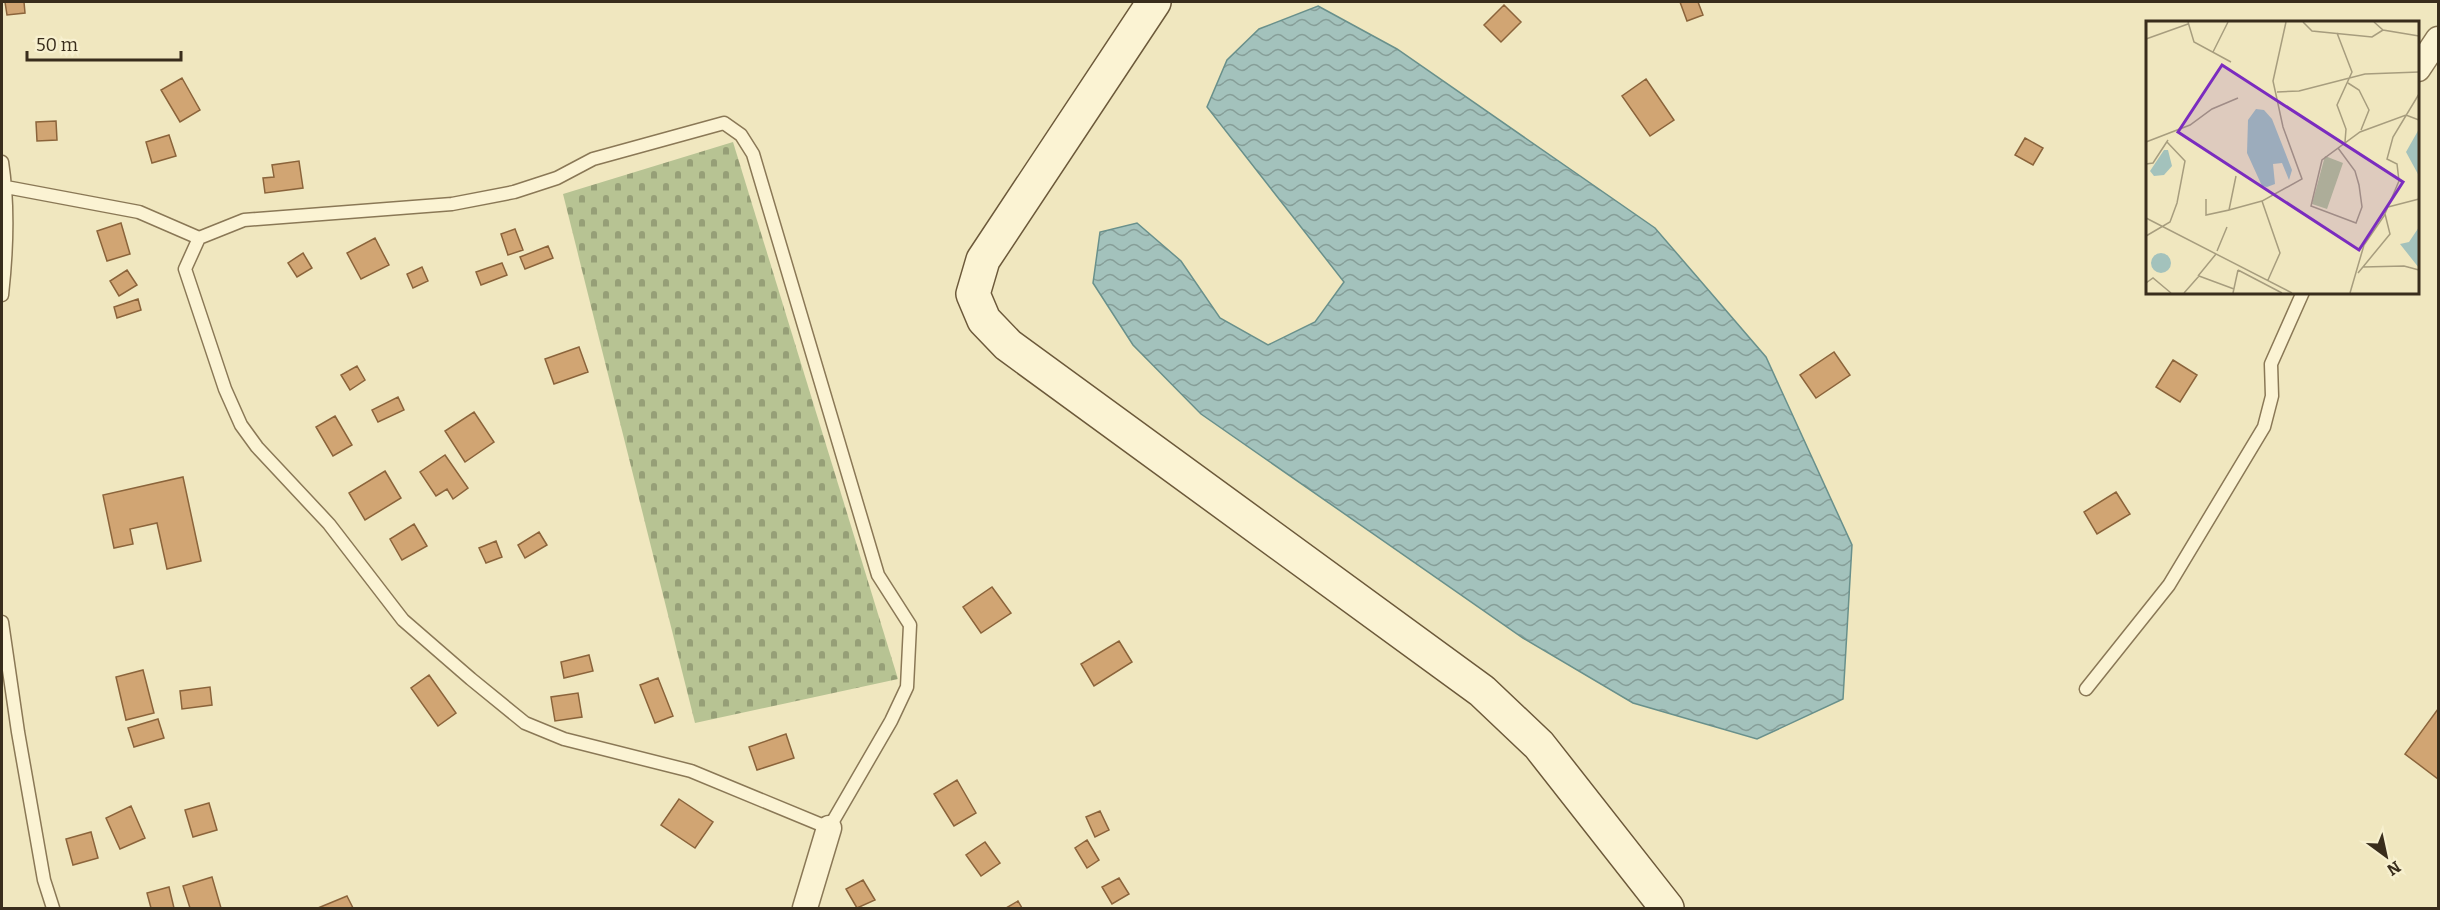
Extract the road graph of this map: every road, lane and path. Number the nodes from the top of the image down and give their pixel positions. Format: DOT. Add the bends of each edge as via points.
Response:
graph roads {
  1 [pos="1154,2"];
  2 [pos="2439,39"];
  3 [pos="2419,68"];
  4 [pos="2,162"];
  5 [pos="6,187"];
  6 [pos="199,238"];
  7 [pos="2,294"];
  8 [pos="2301,294"];
  9 [pos="2,622"];
  10 [pos="2086,689"];
  11 [pos="829,828"];
  12 [pos="53,909"];
  13 [pos="805,909"];
  14 [pos="1667,909"];
  1 -- 14 [label="street" via="983,260 973,294 984,320 1008,345 1482,691 1539,745"];
  2 -- 3 [label="street"];
  4 -- 5 [label="lane"];
  5 -- 6 [label="lane" via="139,212"];
  5 -- 7 [label="lane"];
  6 -- 11 [label="lane" via="184,269 225,389 242,425 256,447 329,524 403,620 525,723 564,739 691,771"];
  6 -- 11 [label="lane" via="244,220 452,204 514,192 557,178 593,159 724,123 741,135 753,154 878,575 910,625 907,687"];
  8 -- 10 [label="lane" via="2271,364 2272,396 2264,427 2169,585"];
  9 -- 12 [label="lane" via="42,869"];
  11 -- 13 [label="street"];
}
